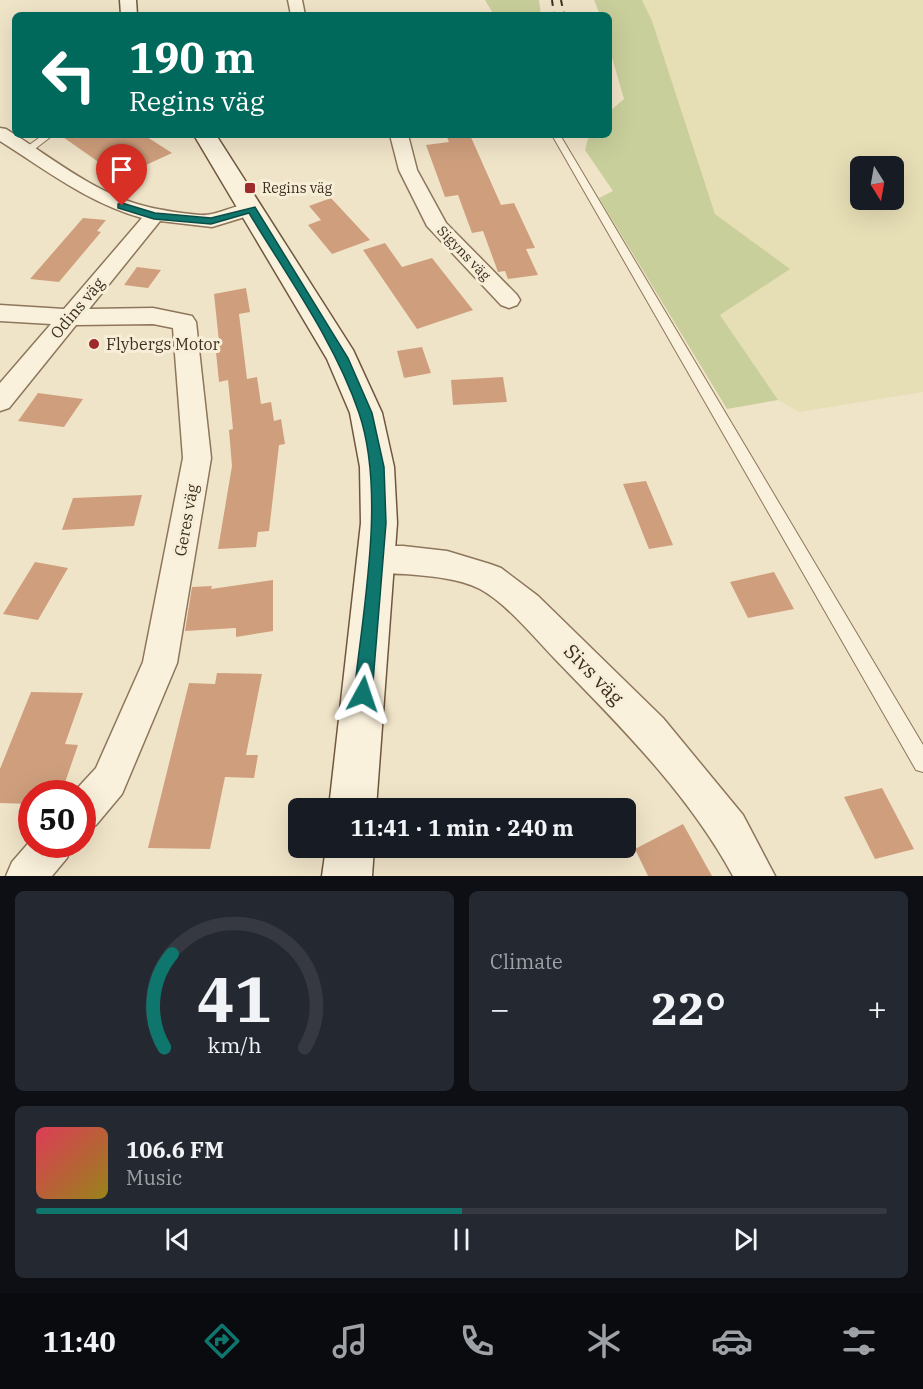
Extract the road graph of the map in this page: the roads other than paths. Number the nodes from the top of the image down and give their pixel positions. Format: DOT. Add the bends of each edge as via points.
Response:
graph roads {
  1 [pos="0,133"];
  2 [pos="45,138"];
  3 [pos="207,138"];
  4 [pos="400,138"];
  5 [pos="558,138"];
  6 [pos="28,150"];
  7 [pos="251,209"];
  8 [pos="154,216"];
  9 [pos="509,300"];
  10 [pos="0,313"];
  11 [pos="69,316"];
  12 [pos="0,401"];
  13 [pos="375,560"];
  14 [pos="923,763"];
  15 [pos="96,795"];
  16 [pos="354,798"];
  17 [pos="41,858"];
  18 [pos="349,858"];
  19 [pos="26,876"];
  20 [pos="347,876"];
  21 [pos="755,876"];
  1 -- 6 [label="street"];
  2 -- 6 [label="lane"];
  3 -- 7 [label="main road"];
  4 -- 9 [label="street, Sigyns väg" via="408,170 436,226"];
  5 -- 14 [label="lane"];
  6 -- 8 [label="street" via="51,169 106,201"];
  7 -- 8 [label="street" via="211,221"];
  7 -- 13 [label="main road" via="342,358 366,413 377,467 379,523"];
  8 -- 11 [label="street, Odins väg"];
  10 -- 11 [label="street"];
  11 -- 12 [label="street, Odins väg"];
  11 -- 15 [label="street, Geres väg" via="153,316 184,322 197,458 159,663 109,781"];
  13 -- 16 [label="main road"];
  13 -- 21 [label="street, Sivs väg" via="447,565 490,578 527,607 650,731 729,829"];
  17 -- 19 [label="street"];
  18 -- 20 [label="main road"];
}
